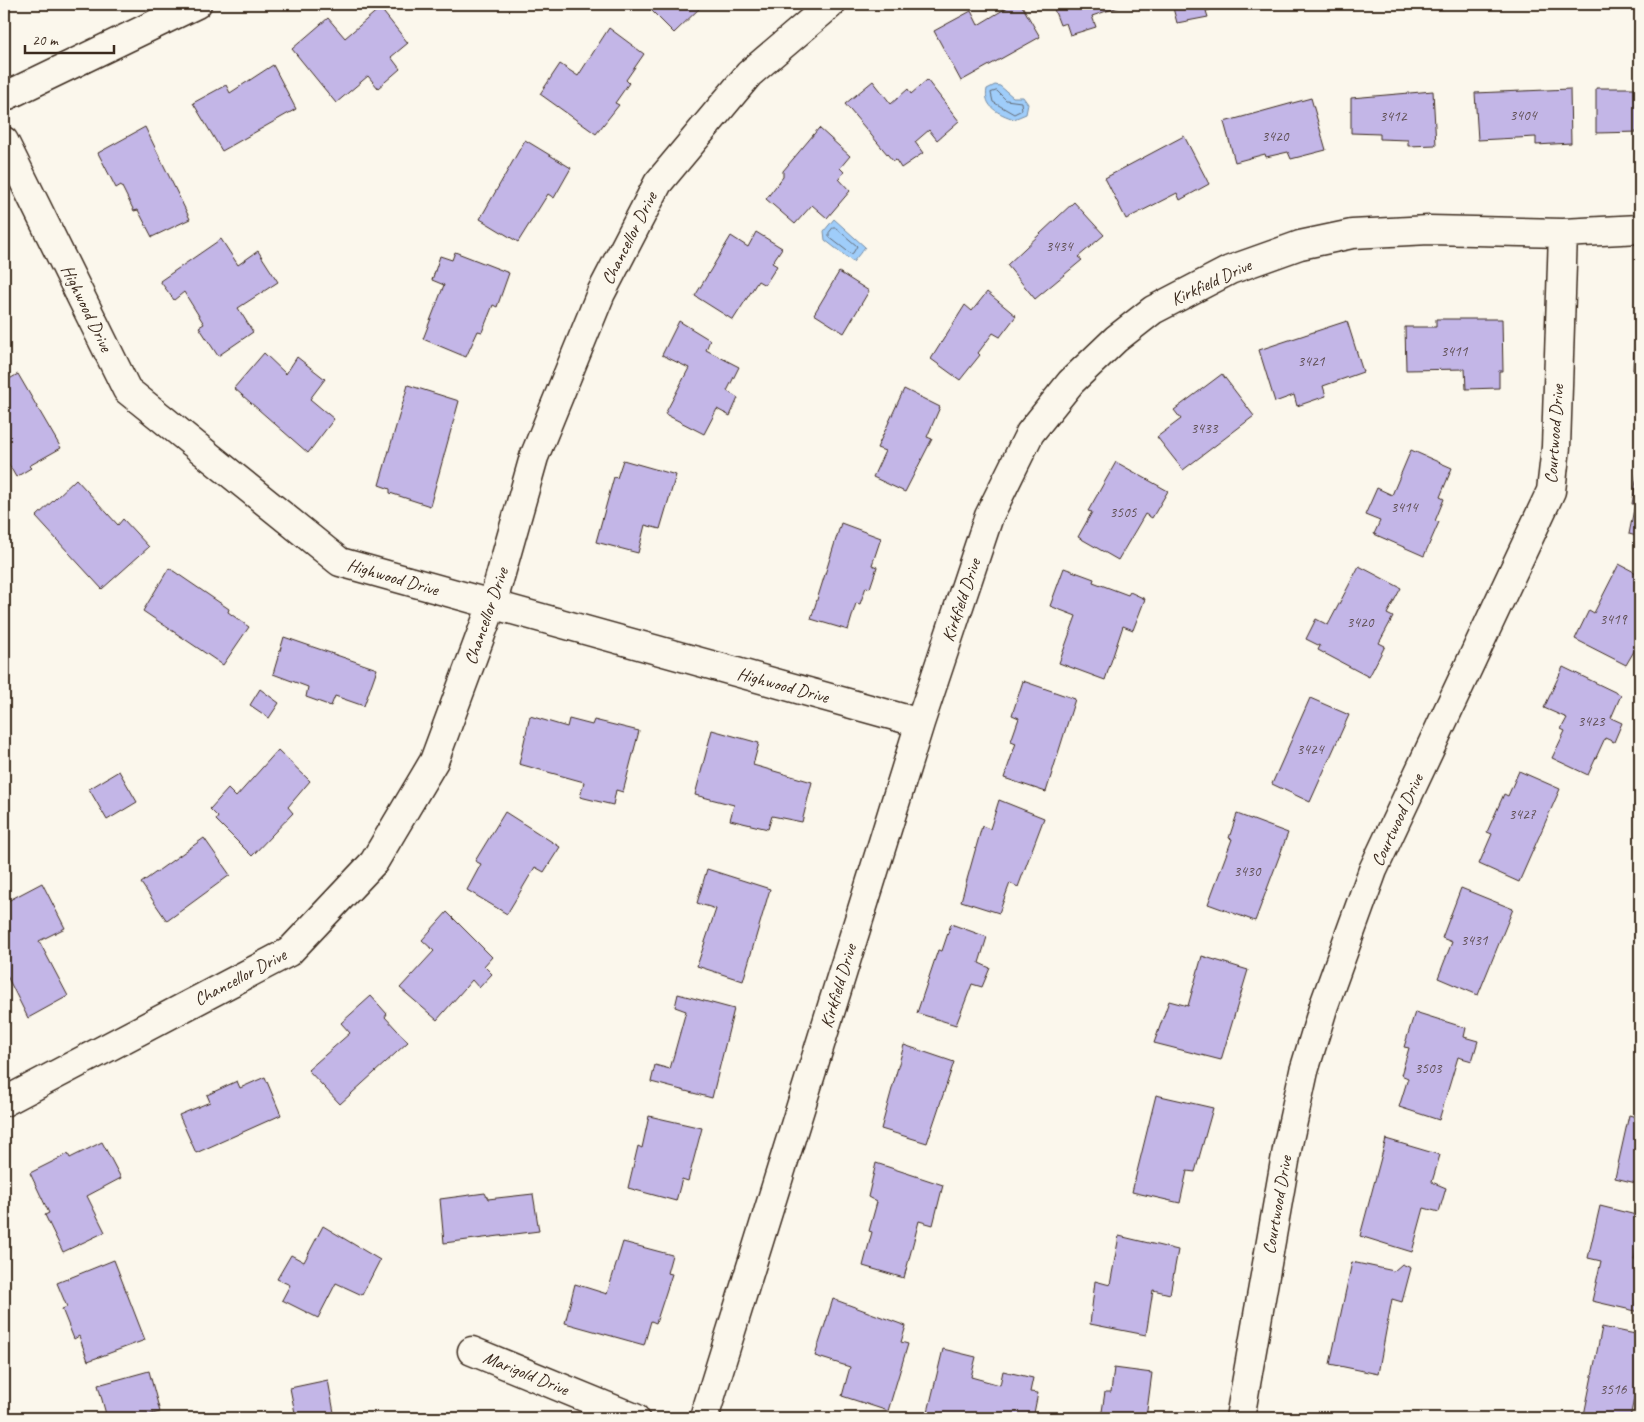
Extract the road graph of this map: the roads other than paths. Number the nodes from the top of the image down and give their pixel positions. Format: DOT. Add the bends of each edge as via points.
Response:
graph roads {
  1 [pos="197,4"];
  2 [pos="831,4"];
  3 [pos="4,97"];
  4 [pos="4,141"];
  5 [pos="1640,229"];
  6 [pos="1563,233"];
  7 [pos="492,605"];
  8 [pos="920,723"];
  9 [pos="4,1102"];
  10 [pos="472,1351"];
  11 [pos="635,1418"];
  12 [pos="704,1418"];
  13 [pos="1240,1418"];
  1 -- 3 [label="street"];
  2 -- 7 [label="street, Chancellor Drive" via="749,74 658,183 601,293 534,458"];
  4 -- 7 [label="street, Highwood Drive" via="127,390 340,562"];
  5 -- 6 [label="street, Kirkfield Drive"];
  6 -- 8 [label="street, Kirkfield Drive" via="1429,230 1352,234 1300,245 1230,270 1153,310 1116,339 1071,382 1030,433 989,516"];
  6 -- 13 [label="street, Courtwood Drive" via="1556,447 1551,491 1373,870 1324,1005 1304,1071 1288,1144"];
  7 -- 8 [label="street, Highwood Drive"];
  7 -- 9 [label="street, Chancellor Drive" via="434,761 374,862 289,952"];
  8 -- 12 [label="street, Kirkfield Drive"];
  10 -- 11 [label="street, Marigold Drive"];
}
